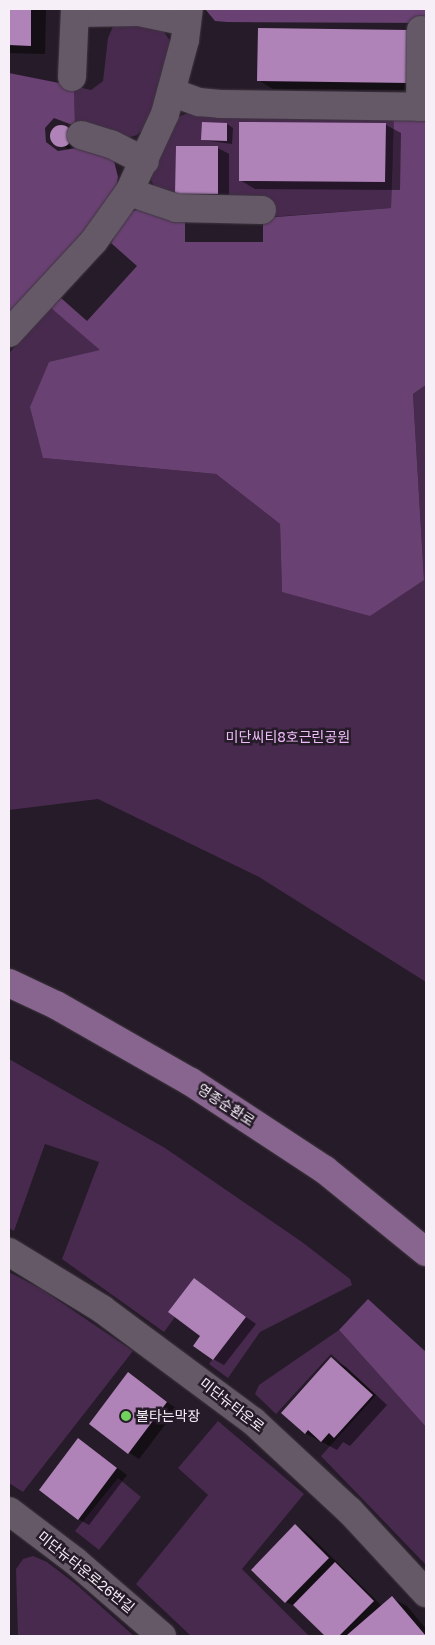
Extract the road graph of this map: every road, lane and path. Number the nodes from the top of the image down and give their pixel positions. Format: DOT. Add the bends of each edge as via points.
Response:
graph roads {
  1 [pos="75,11"];
  2 [pos="188,16"];
  3 [pos="421,30"];
  4 [pos="72,77"];
  5 [pos="171,92"];
  6 [pos="423,107"];
  7 [pos="81,135"];
  8 [pos="145,161"];
  9 [pos="129,192"];
  10 [pos="262,210"];
  11 [pos="9,333"];
  12 [pos="9,983"];
  13 [pos="9,1252"];
  14 [pos="426,1252"];
  15 [pos="9,1510"];
  16 [pos="426,1593"];
  17 [pos="162,1636"];
  1 -- 2 [label="street"];
  1 -- 4 [label="street"];
  2 -- 5 [label="street"];
  3 -- 6 [label="street"];
  5 -- 6 [label="street" via="199,102 220,104"];
  5 -- 8 [label="street"];
  7 -- 8 [label="street" via="111,144"];
  8 -- 9 [label="street"];
  9 -- 10 [label="street" via="176,208"];
  9 -- 11 [label="street" via="94,241"];
  12 -- 14 [label="main road, 영종순환로" via="56,1005 191,1082 325,1170"];
  13 -- 16 [label="street, 미단뉴타운로" via="102,1309 253,1421 350,1511"];
  15 -- 17 [label="street, 미단뉴타운로26번길" via="75,1561"];
}
